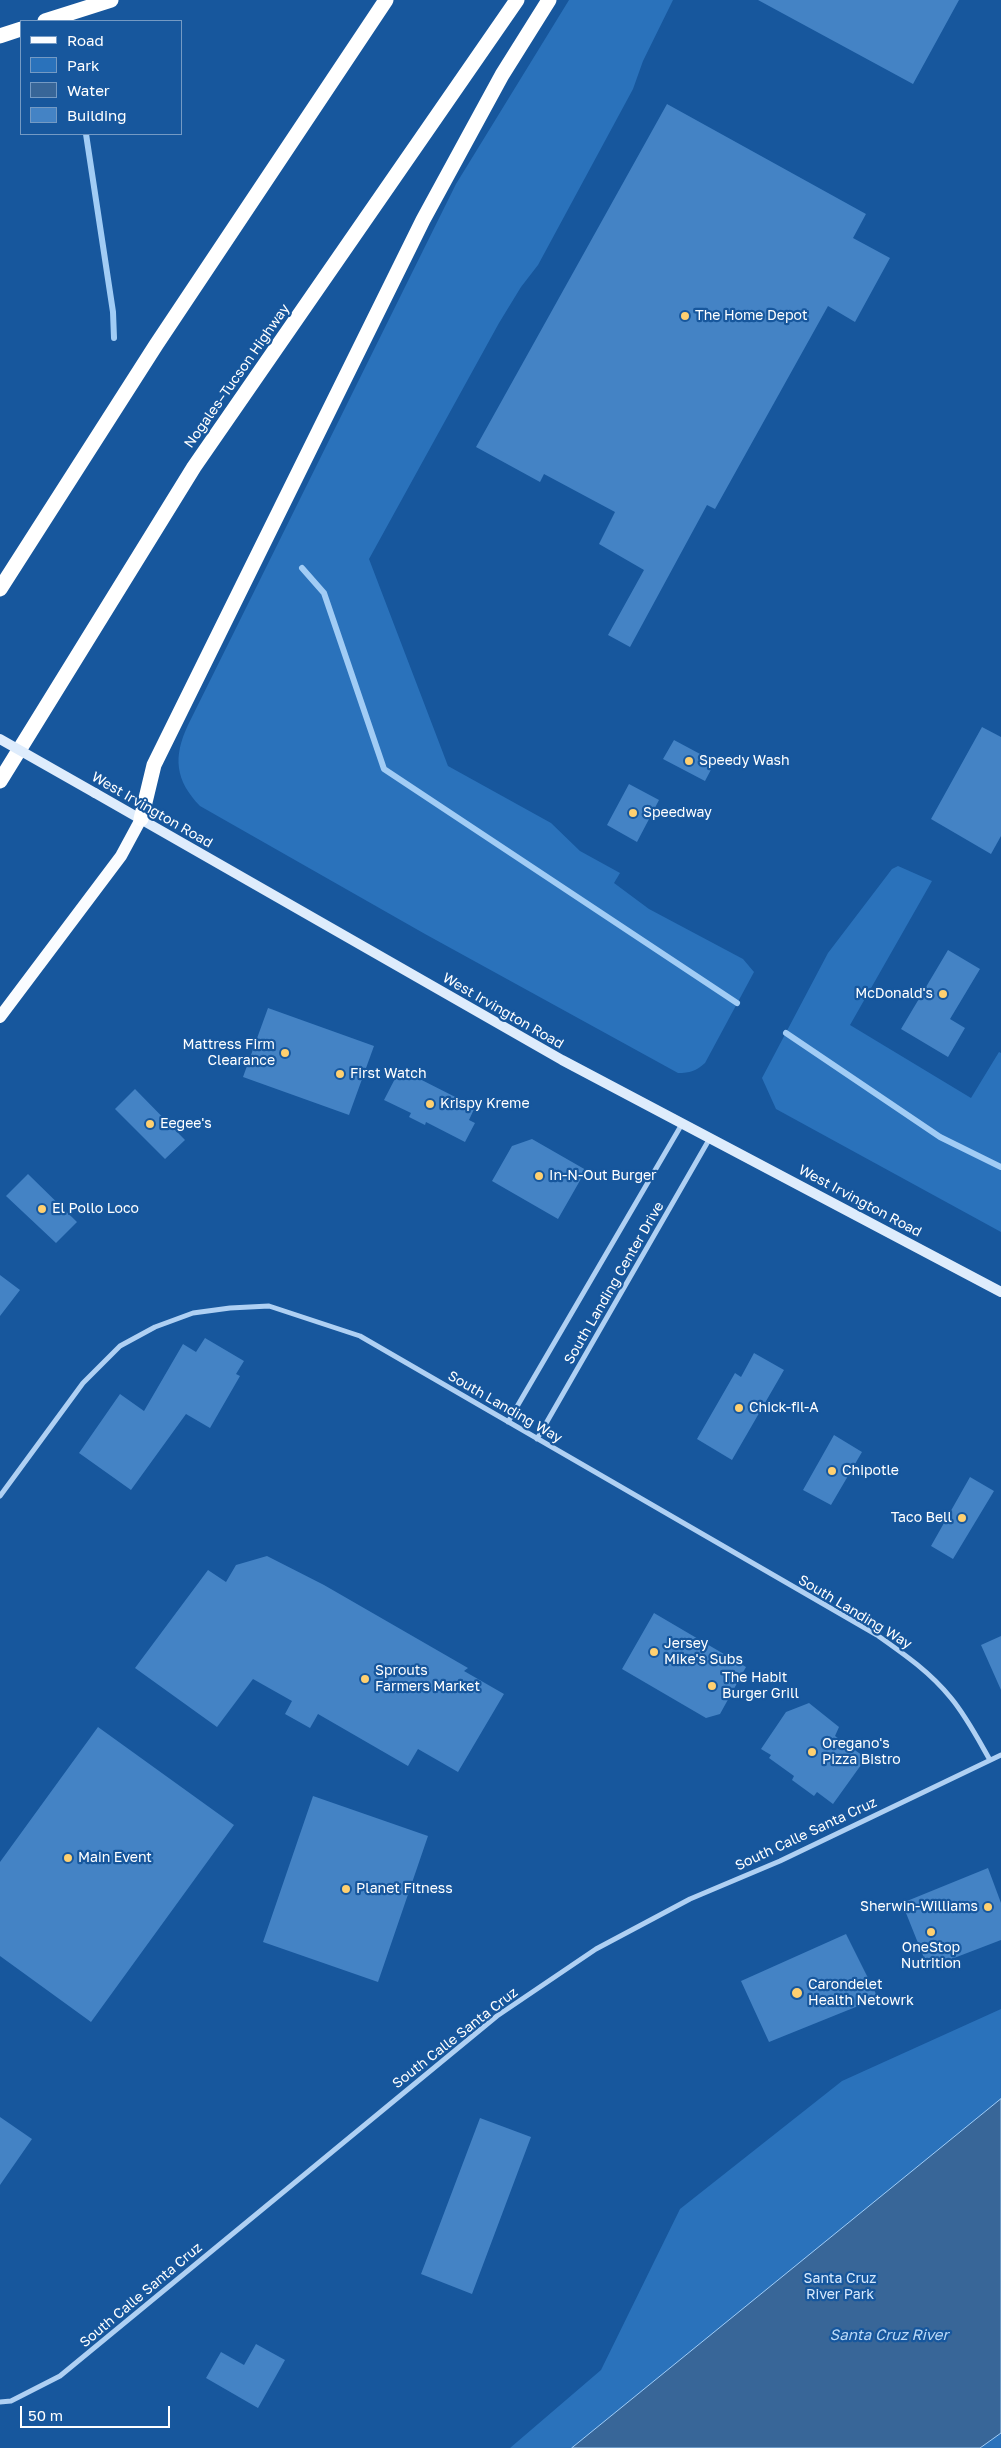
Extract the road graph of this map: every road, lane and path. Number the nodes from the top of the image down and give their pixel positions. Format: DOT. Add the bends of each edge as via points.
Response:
graph roads {
  1 [pos="111,0"];
  2 [pos="386,0"];
  3 [pos="517,0"];
  4 [pos="549,0"];
  5 [pos="48,20"];
  6 [pos="20,29"];
  7 [pos="0,36"];
  8 [pos="0,589"];
  9 [pos="0,739"];
  10 [pos="0,780"];
  11 [pos="140,820"];
  12 [pos="0,1017"];
  13 [pos="682,1123"];
  14 [pos="710,1138"];
  15 [pos="1001,1292"];
  16 [pos="508,1422"];
  17 [pos="538,1439"];
  18 [pos="0,1496"];
  19 [pos="1001,1755"];
  20 [pos="990,1760"];
  21 [pos="0,2402"];
  1 -- 5 [label="highway"];
  2 -- 8 [label="highway" via="156,345"];
  3 -- 10 [label="highway, Nogales–Tucson Highway" via="194,467"];
  4 -- 11 [label="highway" via="494,90 423,220 154,766"];
  6 -- 7 [label="highway"];
  9 -- 11 [label="main road, West Irvington Road, bridge"];
  11 -- 12 [label="main road" via="121,856"];
  11 -- 13 [label="main road, West Irvington Road" via="562,1060"];
  13 -- 14 [label="main road, West Irvington Road"];
  13 -- 16 [label="street, South Landing Center Drive"];
  14 -- 15 [label="main road, West Irvington Road"];
  14 -- 17 [label="street, South Landing Center Drive"];
  16 -- 17 [label="street, South Landing Way"];
  16 -- 18 [label="street, South Landing Way" via="360,1336 314,1320 269,1306 193,1313 155,1327 120,1346 83,1383"];
  17 -- 20 [label="street, South Landing Way" via="908,1656 952,1699"];
  19 -- 20 [label="street, South Calle Santa Cruz"];
  20 -- 21 [label="street, South Calle Santa Cruz" via="780,1861 690,1899 596,1949 497,2016 60,2376 11,2402"];
}
